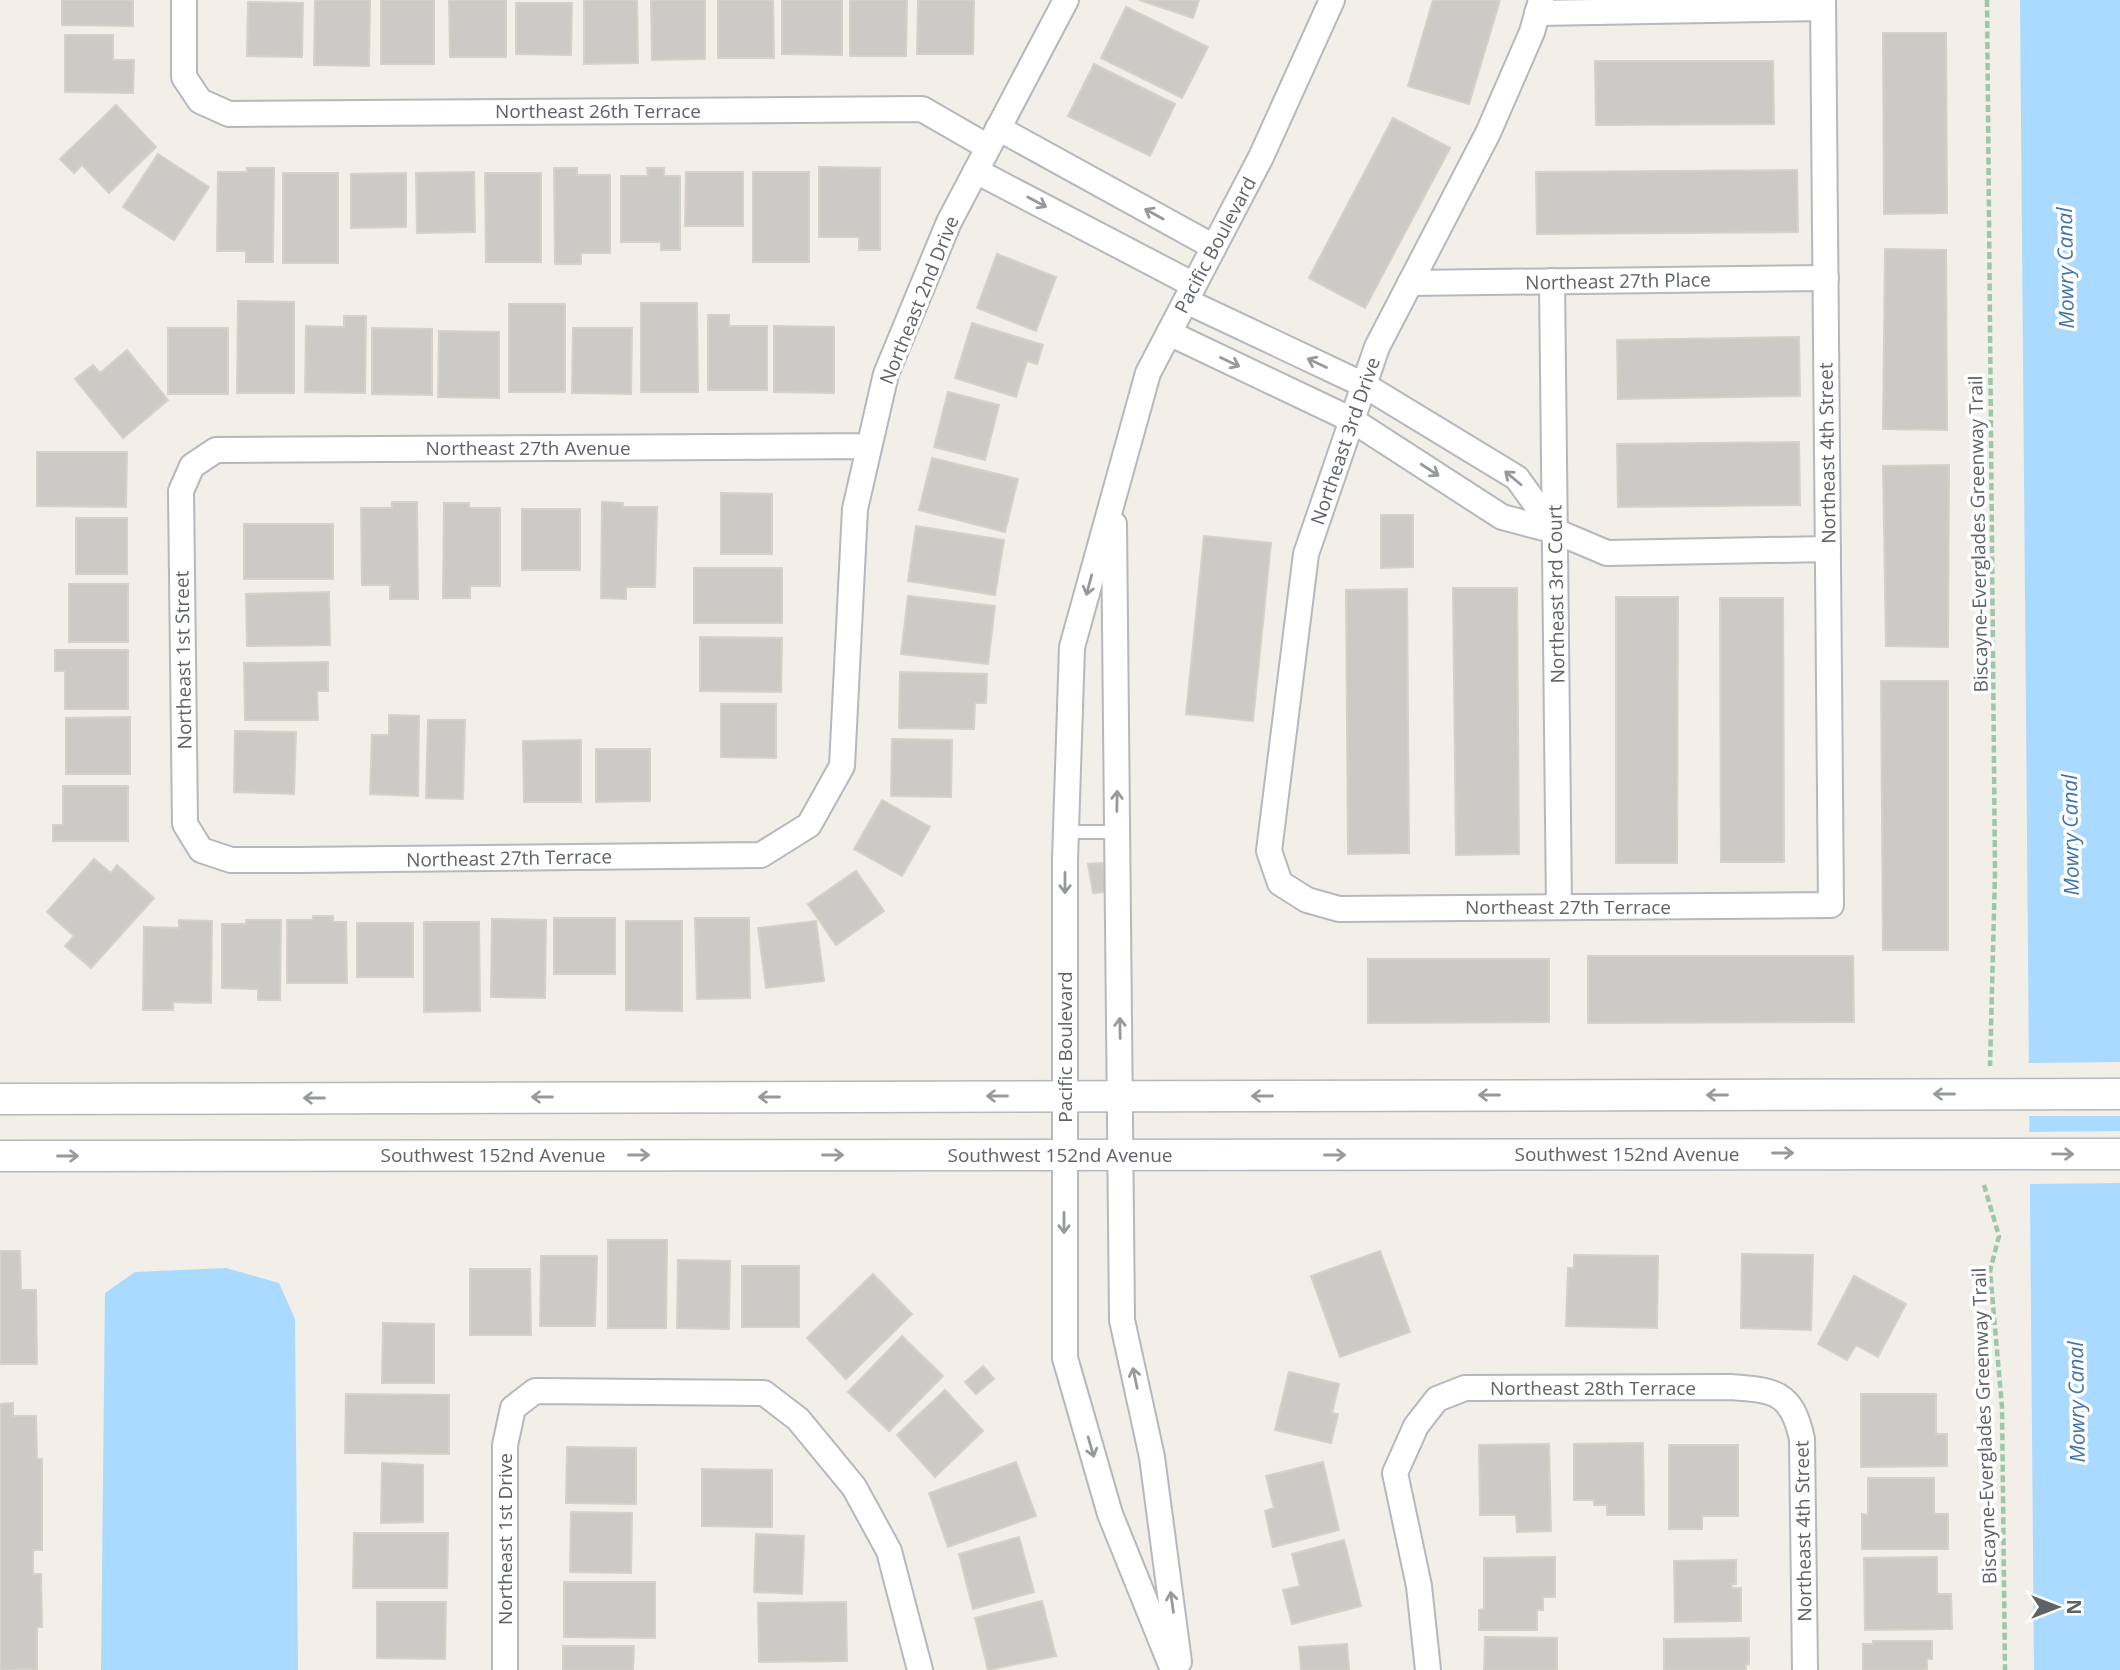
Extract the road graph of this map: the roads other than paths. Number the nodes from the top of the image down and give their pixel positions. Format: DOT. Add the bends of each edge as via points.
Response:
graph roads {
  1 [pos="184,0"];
  2 [pos="1066,0"];
  3 [pos="1332,0"];
  4 [pos="1823,4"];
  5 [pos="1539,7"];
  6 [pos="993,137"];
  7 [pos="976,171"];
  8 [pos="1214,247"];
  9 [pos="1826,278"];
  10 [pos="1552,281"];
  11 [pos="1410,283"];
  12 [pos="1190,293"];
  13 [pos="1168,333"];
  14 [pos="1364,385"];
  15 [pos="1353,420"];
  16 [pos="869,446"];
  17 [pos="192,466"];
  18 [pos="1114,495"];
  19 [pos="1555,531"];
  20 [pos="1828,549"];
  21 [pos="809,825"];
  22 [pos="1066,832"];
  23 [pos="1117,832"];
  24 [pos="201,850"];
  25 [pos="1307,900"];
  26 [pos="1831,905"];
  27 [pos="1559,907"];
  28 [pos="2120,1094"];
  29 [pos="1065,1096"];
  30 [pos="1121,1097"];
  31 [pos="0,1099"];
  32 [pos="2120,1154"];
  33 [pos="1064,1155"];
  34 [pos="0,1156"];
  35 [pos="1120,1156"];
  36 [pos="1784,1397"];
  37 [pos="505,1670"];
  38 [pos="920,1670"];
  39 [pos="1173,1670"];
  40 [pos="1179,1670"];
  41 [pos="1428,1670"];
  42 [pos="1805,1670"];
  1 -- 6 [label="street, Northeast 26th Terrace" via="184,77 200,101 229,114 922,109"];
  2 -- 6 [label="street, Northeast 2nd Drive"];
  3 -- 8 [label="street, Pacific Boulevard"];
  4 -- 5 [label="street"];
  4 -- 9 [label="street, Northeast 4th Street"];
  5 -- 11 [label="street, Northeast 3rd Drive" via="1488,133"];
  6 -- 7 [label="street, Northeast 2nd Drive"];
  8 -- 6 [label="street, one-way"];
  7 -- 12 [label="street, one-way"];
  7 -- 16 [label="street, Northeast 2nd Drive" via="949,222 887,374"];
  8 -- 12 [label="street, Pacific Boulevard"];
  9 -- 10 [label="street, Northeast 27th Place"];
  9 -- 20 [label="street, Northeast 4th Street"];
  10 -- 11 [label="street, Northeast 27th Place"];
  10 -- 19 [label="street, Northeast 3rd Court"];
  11 -- 14 [label="street, Northeast 3rd Drive" via="1377,346"];
  12 -- 13 [label="street, Pacific Boulevard"];
  14 -- 12 [label="street, one-way"];
  13 -- 15 [label="street, one-way"];
  13 -- 18 [label="street, Pacific Boulevard" via="1148,373"];
  14 -- 15 [label="street, Northeast 3rd Drive"];
  19 -- 14 [label="street, one-way" via="1517,478"];
  15 -- 19 [label="street, one-way" via="1502,517"];
  15 -- 25 [label="street, Northeast 3rd Drive" via="1306,554 1269,851 1280,883"];
  16 -- 17 [label="street, Northeast 27th Avenue" via="216,450"];
  16 -- 21 [label="street, Northeast 2nd Drive" via="855,509 842,766"];
  17 -- 24 [label="street, Northeast 1st Street" via="181,491 185,824"];
  18 -- 22 [label="street, Pacific Boulevard, one-way" via="1072,647"];
  23 -- 18 [label="street, Pacific Boulevard, one-way"];
  19 -- 20 [label="street" via="1607,553"];
  19 -- 27 [label="street, Northeast 3rd Court"];
  20 -- 26 [label="street, Northeast 4th Street"];
  21 -- 24 [label="street, Northeast 27th Terrace" via="761,855 231,860"];
  22 -- 23 [label="lane"];
  22 -- 29 [label="street, Pacific Boulevard, one-way"];
  30 -- 23 [label="street, Pacific Boulevard, one-way"];
  25 -- 27 [label="street, Northeast 27th Terrace" via="1339,909"];
  26 -- 27 [label="street, Northeast 27th Terrace"];
  28 -- 30 [label="street, one-way"];
  29 -- 30 [label="street"];
  29 -- 31 [label="street, one-way"];
  29 -- 33 [label="street, Pacific Boulevard"];
  30 -- 35 [label="street, Pacific Boulevard"];
  35 -- 32 [label="street, Southwest 152nd Avenue, one-way"];
  34 -- 33 [label="street, Southwest 152nd Avenue, one-way"];
  33 -- 35 [label="street, Southwest 152nd Avenue"];
  33 -- 39 [label="street, Pacific Boulevard, one-way" via="1065,1358 1110,1514"];
  40 -- 35 [label="street, Pacific Boulevard, one-way" via="1152,1457 1122,1320"];
  36 -- 41 [label="street, Northeast 28th Terrace" via="1730,1387 1465,1388 1437,1399 1416,1426 1395,1473 1419,1586"];
  36 -- 42 [label="street, Northeast 4th Street" via="1798,1417 1802,1439"];
  37 -- 38 [label="street, Northeast 1st Drive" via="505,1445 513,1408 535,1391 764,1393 798,1419 854,1487 889,1551"];
}
